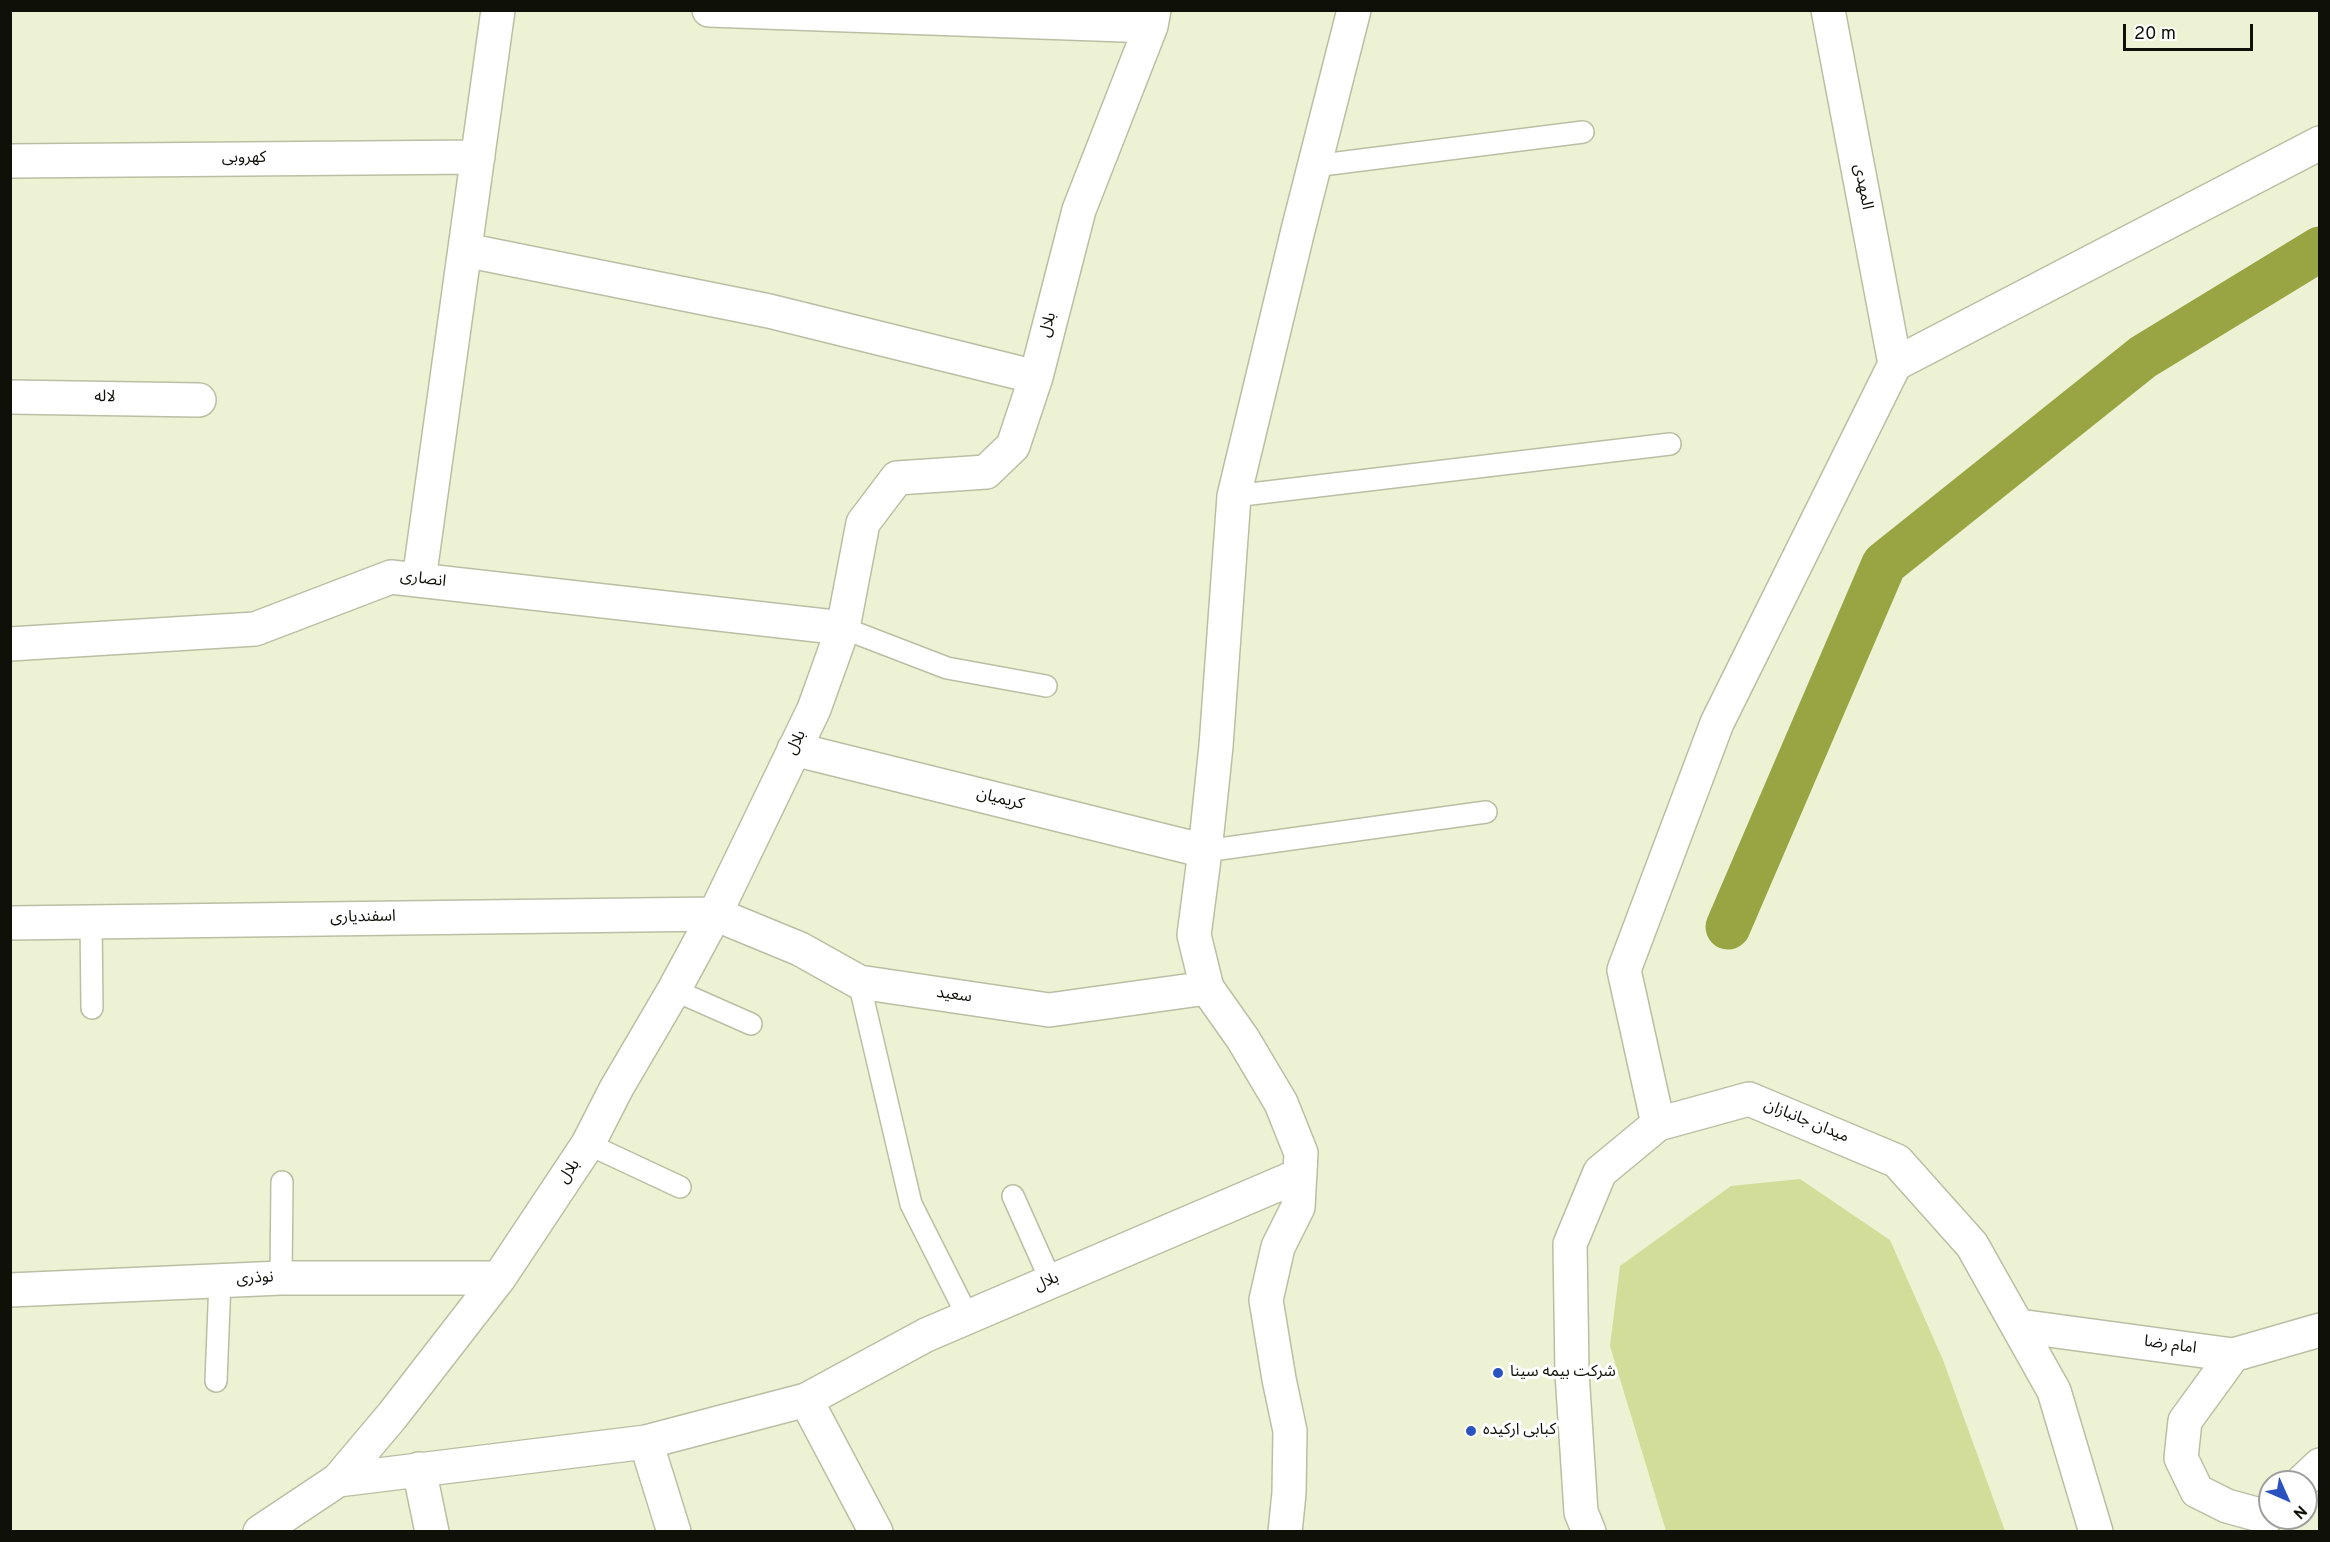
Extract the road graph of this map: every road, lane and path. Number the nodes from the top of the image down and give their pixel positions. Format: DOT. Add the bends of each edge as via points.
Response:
graph roads {
  1 [pos="498,10"];
  2 [pos="709,10"];
  3 [pos="1354,10"];
  4 [pos="1828,10"];
  5 [pos="714,11"];
  6 [pos="1152,18"];
  7 [pos="1583,132"];
  8 [pos="2319,143"];
  9 [pos="478,158"];
  10 [pos="10,161"];
  11 [pos="1314,166"];
  12 [pos="465,250"];
  13 [pos="1895,364"];
  14 [pos="1036,376"];
  15 [pos="10,397"];
  16 [pos="199,400"];
  17 [pos="1670,444"];
  18 [pos="1234,496"];
  19 [pos="419,580"];
  20 [pos="843,628"];
  21 [pos="10,644"];
  22 [pos="1046,686"];
  23 [pos="794,749"];
  24 [pos="1486,812"];
  25 [pos="1205,851"];
  26 [pos="715,914"];
  27 [pos="91,921"];
  28 [pos="10,923"];
  29 [pos="859,982"];
  30 [pos="1207,988"];
  31 [pos="674,990"];
  32 [pos="92,1008"];
  33 [pos="751,1024"];
  34 [pos="1658,1124"];
  35 [pos="588,1144"];
  36 [pos="1300,1175"];
  37 [pos="282,1182"];
  38 [pos="680,1187"];
  39 [pos="1013,1196"];
  40 [pos="281,1278"];
  41 [pos="499,1278"];
  42 [pos="220,1281"];
  43 [pos="1051,1281"];
  44 [pos="10,1290"];
  45 [pos="968,1317"];
  46 [pos="2019,1326"];
  47 [pos="2319,1330"];
  48 [pos="2233,1355"];
  49 [pos="216,1381"];
  50 [pos="806,1400"];
  51 [pos="646,1442"];
  52 [pos="419,1468"];
  53 [pos="338,1480"];
  54 [pos="2258,1519"];
  55 [pos="1589,1531"];
  56 [pos="260,1532"];
  57 [pos="432,1532"];
  58 [pos="674,1532"];
  59 [pos="876,1532"];
  60 [pos="1285,1532"];
  61 [pos="2096,1532"];
  1 -- 9 [label="street"];
  2 -- 5 [label="street"];
  3 -- 11 [label="street"];
  4 -- 13 [label="street, المهدی"];
  5 -- 6 [label="street"];
  6 -- 14 [label="street, بلال" via="1079,210"];
  7 -- 11 [label="lane"];
  8 -- 13 [label="street"];
  9 -- 10 [label="street, کهروبی"];
  9 -- 12 [label="street"];
  11 -- 18 [label="street"];
  12 -- 14 [label="street" via="768,311"];
  12 -- 19 [label="street"];
  13 -- 34 [label="street" via="1717,723 1624,970"];
  14 -- 20 [label="street, بلال" via="1013,446 986,472 897,478 863,523"];
  15 -- 16 [label="street, لاله"];
  17 -- 18 [label="lane"];
  18 -- 25 [label="street"];
  19 -- 20 [label="street, انصاری"];
  19 -- 21 [label="street, انصاری" via="391,577 255,629"];
  20 -- 22 [label="lane" via="947,668"];
  20 -- 23 [label="street, بلال" via="814,709"];
  23 -- 25 [label="street, کریمیان"];
  23 -- 26 [label="street, بلال"];
  24 -- 25 [label="lane"];
  25 -- 30 [label="street" via="1194,935"];
  26 -- 27 [label="street, اسفندیاری"];
  26 -- 29 [label="street, سعید" via="800,949"];
  26 -- 31 [label="street, بلال"];
  27 -- 28 [label="street, اسفندیاری"];
  27 -- 32 [label="lane"];
  29 -- 30 [label="street, سعید" via="1049,1010"];
  29 -- 45 [label="lane" via="911,1204"];
  30 -- 36 [label="street" via="1281,1103 1301,1153"];
  31 -- 33 [label="lane"];
  31 -- 35 [label="street, بلال"];
  34 -- 46 [label="street, میدان جانبازان" via="1749,1099 1897,1161 1972,1245"];
  34 -- 55 [label="street, میدان جانبازان" via="1600,1172 1570,1244 1572,1373 1581,1512"];
  35 -- 38 [label="lane"];
  35 -- 41 [label="street, بلال"];
  36 -- 43 [label="street, بلال"];
  36 -- 60 [label="street" via="1298,1207 1278,1247 1266,1300 1290,1431"];
  37 -- 40 [label="lane"];
  39 -- 43 [label="lane"];
  40 -- 41 [label="street, نوذری"];
  40 -- 42 [label="street, نوذری"];
  41 -- 53 [label="street, بلال"];
  42 -- 44 [label="street, نوذری"];
  42 -- 49 [label="lane"];
  43 -- 45 [label="street, بلال"];
  45 -- 50 [label="street, بلال" via="926,1335"];
  46 -- 48 [label="street, امام رضا"];
  46 -- 61 [label="street, میدان جانبازان" via="2054,1391"];
  47 -- 48 [label="street, امام رضا"];
  48 -- 54 [label="street" via="2185,1421 2181,1458 2197,1491"];
  50 -- 51 [label="street, بلال"];
  50 -- 59 [label="street"];
  51 -- 52 [label="street, بلال"];
  51 -- 58 [label="street"];
  52 -- 53 [label="street, بلال"];
  52 -- 57 [label="street"];
  53 -- 56 [label="street, بلال"];
}
